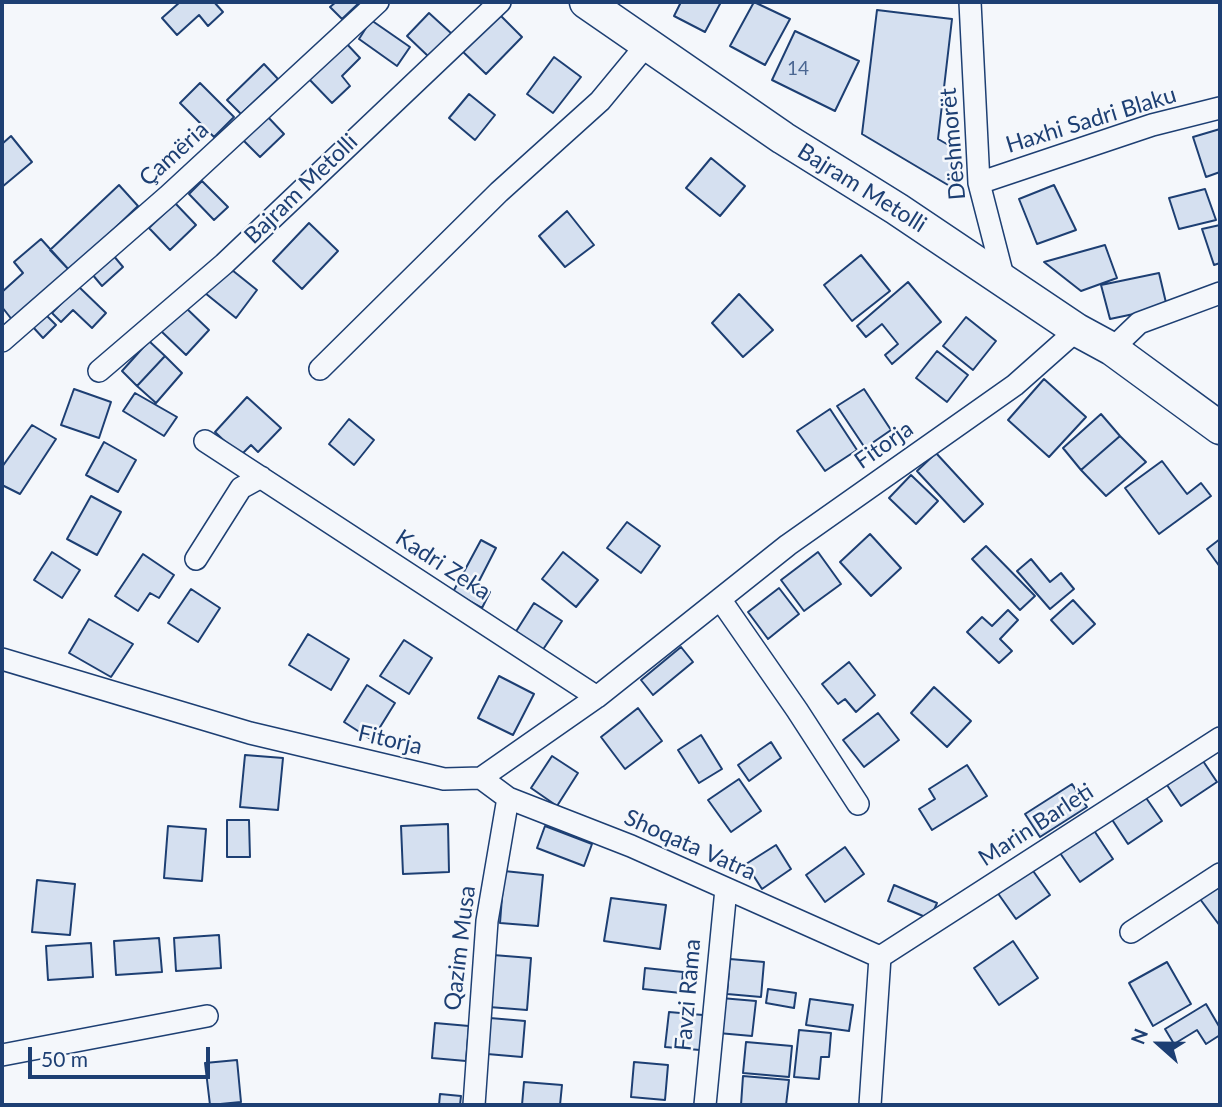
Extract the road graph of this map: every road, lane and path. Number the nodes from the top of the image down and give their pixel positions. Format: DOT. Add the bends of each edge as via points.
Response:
graph roads {
  1 [pos="378,2"];
  2 [pos="500,2"];
  3 [pos="586,2"];
  4 [pos="970,2"];
  5 [pos="648,43"];
  6 [pos="1220,108"];
  7 [pos="979,183"];
  8 [pos="1004,280"];
  9 [pos="1220,293"];
  10 [pos="1077,330"];
  11 [pos="2,341"];
  12 [pos="1112,349"];
  13 [pos="320,369"];
  14 [pos="99,371"];
  15 [pos="1220,428"];
  16 [pos="205,441"];
  17 [pos="261,477"];
  18 [pos="196,559"];
  19 [pos="720,600"];
  20 [pos="2,659"];
  21 [pos="597,698"];
  22 [pos="1220,738"];
  23 [pos="481,778"];
  24 [pos="509,798"];
  25 [pos="858,804"];
  26 [pos="1220,874"];
  27 [pos="726,889"];
  28 [pos="1131,932"];
  29 [pos="880,957"];
  30 [pos="207,1017"];
  31 [pos="2,1055"];
  32 [pos="474,1105"];
  33 [pos="705,1105"];
  34 [pos="870,1105"];
  1 -- 11 [label="street, Çamëria"];
  2 -- 14 [label="street, Bajram Metolli" via="223,264"];
  3 -- 5 [label="main road, Bajram Metolli"];
  4 -- 7 [label="street, Dëshmorët"];
  5 -- 8 [label="main road, Bajram Metolli" via="783,138"];
  5 -- 13 [label="street" via="600,101 499,192"];
  6 -- 7 [label="street, Haxhi Sadri Blaku" via="1152,125"];
  7 -- 8 [label="street, Dëshmorët"];
  8 -- 10 [label="main road, Bajram Metolli"];
  9 -- 12 [label="street" via="1139,323"];
  10 -- 12 [label="main road, Bajram Metolli"];
  10 -- 19 [label="street, Fitorja" via="1015,385 788,545"];
  12 -- 15 [label="main road, Bajram Metolli"];
  16 -- 17 [label="street, Kadri Zeka"];
  17 -- 18 [label="street" via="241,488"];
  17 -- 21 [label="street, Kadri Zeka"];
  19 -- 21 [label="street, Fitorja"];
  19 -- 25 [label="street"];
  20 -- 23 [label="street, Fitorja" via="250,733 444,779"];
  21 -- 23 [label="street, Fitorja"];
  22 -- 29 [label="street, Marin Barleti"];
  23 -- 24 [label="street, Shoqata Vatra"];
  24 -- 27 [label="street, Shoqata Vatra"];
  24 -- 32 [label="street, Qazim Musa" via="487,921"];
  26 -- 28 [label="street"];
  27 -- 29 [label="street, Shoqata Vatra"];
  27 -- 33 [label="street, Favzi Rama"];
  29 -- 34 [label="street"];
  30 -- 31 [label="street"];
}
